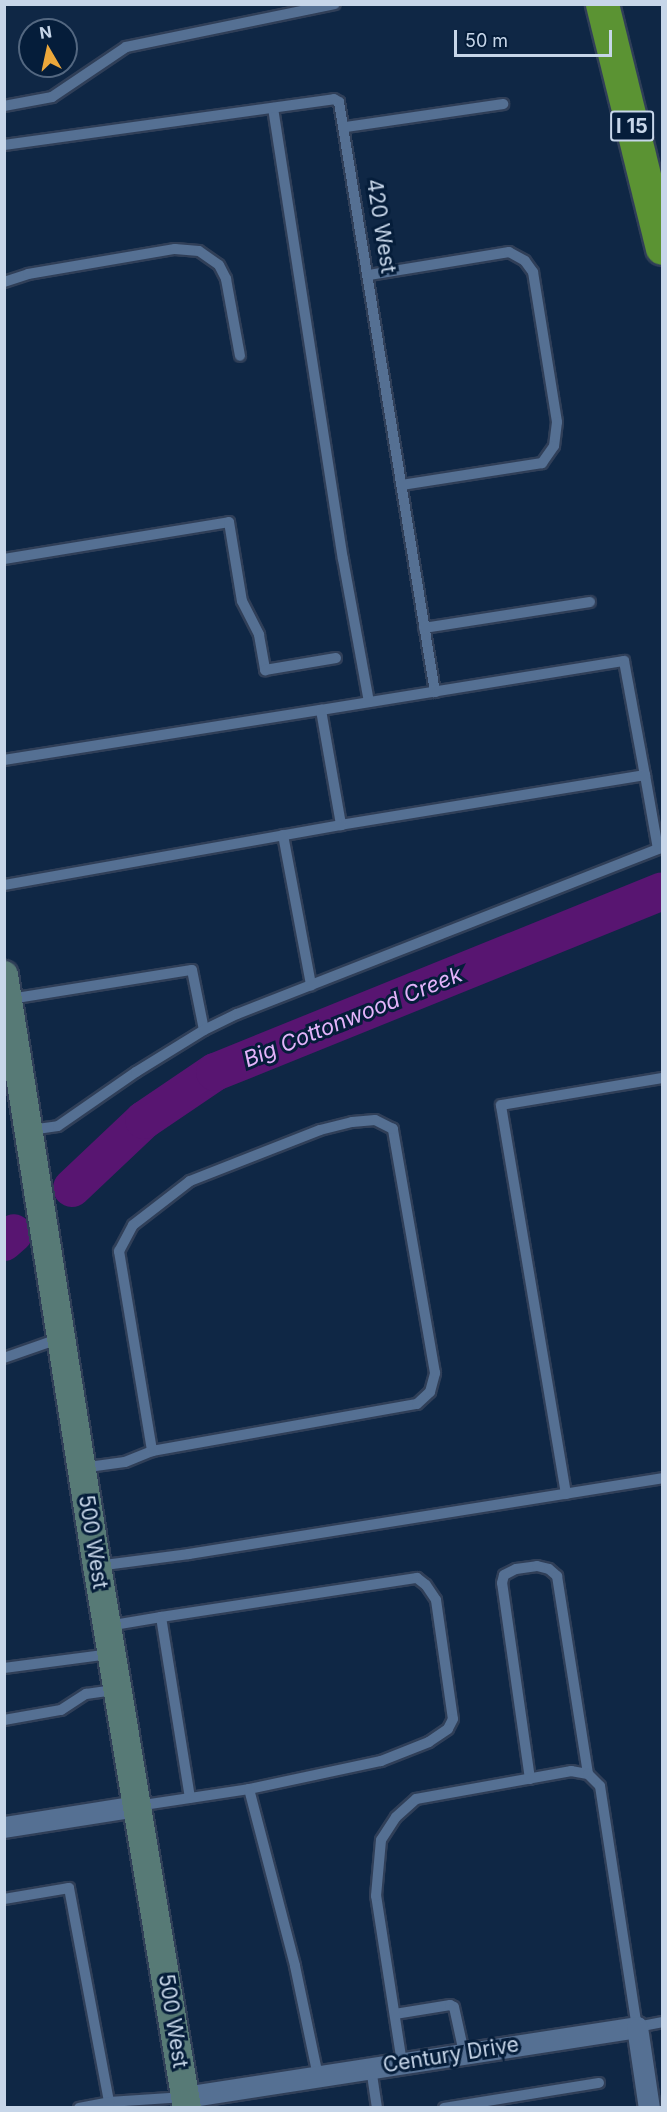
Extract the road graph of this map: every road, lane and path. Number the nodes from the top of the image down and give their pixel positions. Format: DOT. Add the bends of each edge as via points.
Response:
graph roads {
  1 [pos="336,4"];
  2 [pos="602,4"];
  3 [pos="503,104"];
  4 [pos="4,106"];
  5 [pos="273,108"];
  6 [pos="345,127"];
  7 [pos="4,145"];
  8 [pos="663,248"];
  9 [pos="369,275"];
  10 [pos="4,282"];
  11 [pos="240,356"];
  12 [pos="402,485"];
  13 [pos="4,558"];
  14 [pos="590,602"];
  15 [pos="424,628"];
  16 [pos="336,658"];
  17 [pos="435,692"];
  18 [pos="369,702"];
  19 [pos="321,710"];
  20 [pos="4,760"];
  21 [pos="645,774"];
  22 [pos="341,825"];
  23 [pos="283,835"];
  24 [pos="4,885"];
  25 [pos="311,985"];
  26 [pos="6,987"];
  27 [pos="204,1030"];
  28 [pos="663,1078"];
  29 [pos="30,1130"];
  30 [pos="61,1338"];
  31 [pos="4,1358"];
  32 [pos="152,1451"];
  33 [pos="81,1468"];
  34 [pos="663,1478"];
  35 [pos="566,1494"];
  36 [pos="97,1566"];
  37 [pos="161,1617"];
  38 [pos="109,1640"];
  39 [pos="4,1668"];
  40 [pos="117,1689"];
  41 [pos="4,1720"];
  42 [pos="588,1774"];
  43 [pos="530,1779"];
  44 [pos="249,1789"];
  45 [pos="190,1798"];
  46 [pos="137,1806"];
  47 [pos="4,1827"];
  48 [pos="4,1899"];
  49 [pos="395,2014"];
  50 [pos="663,2022"];
  51 [pos="637,2027"];
  52 [pos="464,2053"];
  53 [pos="402,2063"];
  54 [pos="371,2068"];
  55 [pos="318,2076"];
  56 [pos="599,2083"];
  57 [pos="109,2102"];
  58 [pos="186,2102"];
  59 [pos="79,2108"];
  60 [pos="377,2108"];
  61 [pos="444,2108"];
  62 [pos="649,2108"];
  1 -- 4 [label="lane" via="126,47 52,98"];
  2 -- 8 [label="highway, I 15"];
  3 -- 6 [label="lane"];
  5 -- 6 [label="lane, 420 West" via="334,99 342,108"];
  5 -- 7 [label="lane, 420 West"];
  5 -- 18 [label="lane"];
  6 -- 9 [label="lane, 420 West"];
  9 -- 12 [label="lane, 420 West"];
  9 -- 12 [label="lane" via="508,252 525,261 533,272 552,387 557,422 554,446 542,463"];
  10 -- 11 [label="lane" via="28,274 175,249 200,251 219,265 226,279"];
  12 -- 15 [label="lane, 420 West"];
  13 -- 16 [label="lane" via="229,522 242,601 258,635 265,670"];
  14 -- 15 [label="lane"];
  15 -- 17 [label="lane, 420 West"];
  17 -- 18 [label="lane"];
  17 -- 21 [label="lane" via="624,661"];
  18 -- 19 [label="lane"];
  19 -- 20 [label="lane"];
  19 -- 22 [label="lane"];
  21 -- 22 [label="lane"];
  21 -- 25 [label="lane" via="658,849"];
  22 -- 23 [label="lane"];
  23 -- 24 [label="lane"];
  23 -- 25 [label="lane"];
  25 -- 27 [label="lane"];
  26 -- 27 [label="lane" via="192,970"];
  26 -- 29 [label="main road, 500 West"];
  27 -- 29 [label="lane" via="58,1126"];
  28 -- 35 [label="lane" via="501,1105"];
  29 -- 30 [label="main road, 500 West"];
  30 -- 31 [label="lane"];
  30 -- 33 [label="main road, 500 West"];
  32 -- 32 [label="lane" via="417,1404 430,1392 435,1373 393,1129 375,1120 320,1130 190,1181 133,1225 119,1251"];
  32 -- 33 [label="lane" via="125,1462"];
  33 -- 36 [label="main road, 500 West"];
  34 -- 35 [label="lane"];
  35 -- 36 [label="lane"];
  36 -- 38 [label="main road, 500 West"];
  37 -- 38 [label="lane"];
  37 -- 44 [label="lane" via="417,1578 436,1600 453,1719 448,1730 381,1761"];
  37 -- 45 [label="lane"];
  38 -- 39 [label="lane"];
  38 -- 40 [label="main road, 500 West"];
  40 -- 41 [label="lane" via="86,1694 61,1710"];
  40 -- 46 [label="main road, 500 West"];
  42 -- 43 [label="lane" via="571,1772"];
  42 -- 43 [label="lane" via="558,1576 537,1566 516,1569 504,1575 502,1583"];
  42 -- 51 [label="lane" via="600,1786"];
  43 -- 49 [label="lane" via="416,1799 396,1817 381,1840 376,1896"];
  44 -- 45 [label="lane"];
  44 -- 55 [label="lane" via="295,1966"];
  45 -- 46 [label="lane"];
  46 -- 47 [label="street"];
  46 -- 58 [label="main road, 500 West"];
  48 -- 57 [label="lane" via="69,1888"];
  49 -- 52 [label="lane" via="454,2007"];
  49 -- 53 [label="lane"];
  50 -- 51 [label="lane"];
  51 -- 52 [label="street, Century Drive"];
  51 -- 62 [label="street"];
  52 -- 53 [label="street, Century Drive"];
  53 -- 54 [label="street, Century Drive"];
  54 -- 55 [label="street, Century Drive"];
  54 -- 60 [label="lane"];
  55 -- 58 [label="street, Century Drive"];
  56 -- 61 [label="lane"];
  57 -- 58 [label="lane"];
  57 -- 59 [label="lane"];
}
